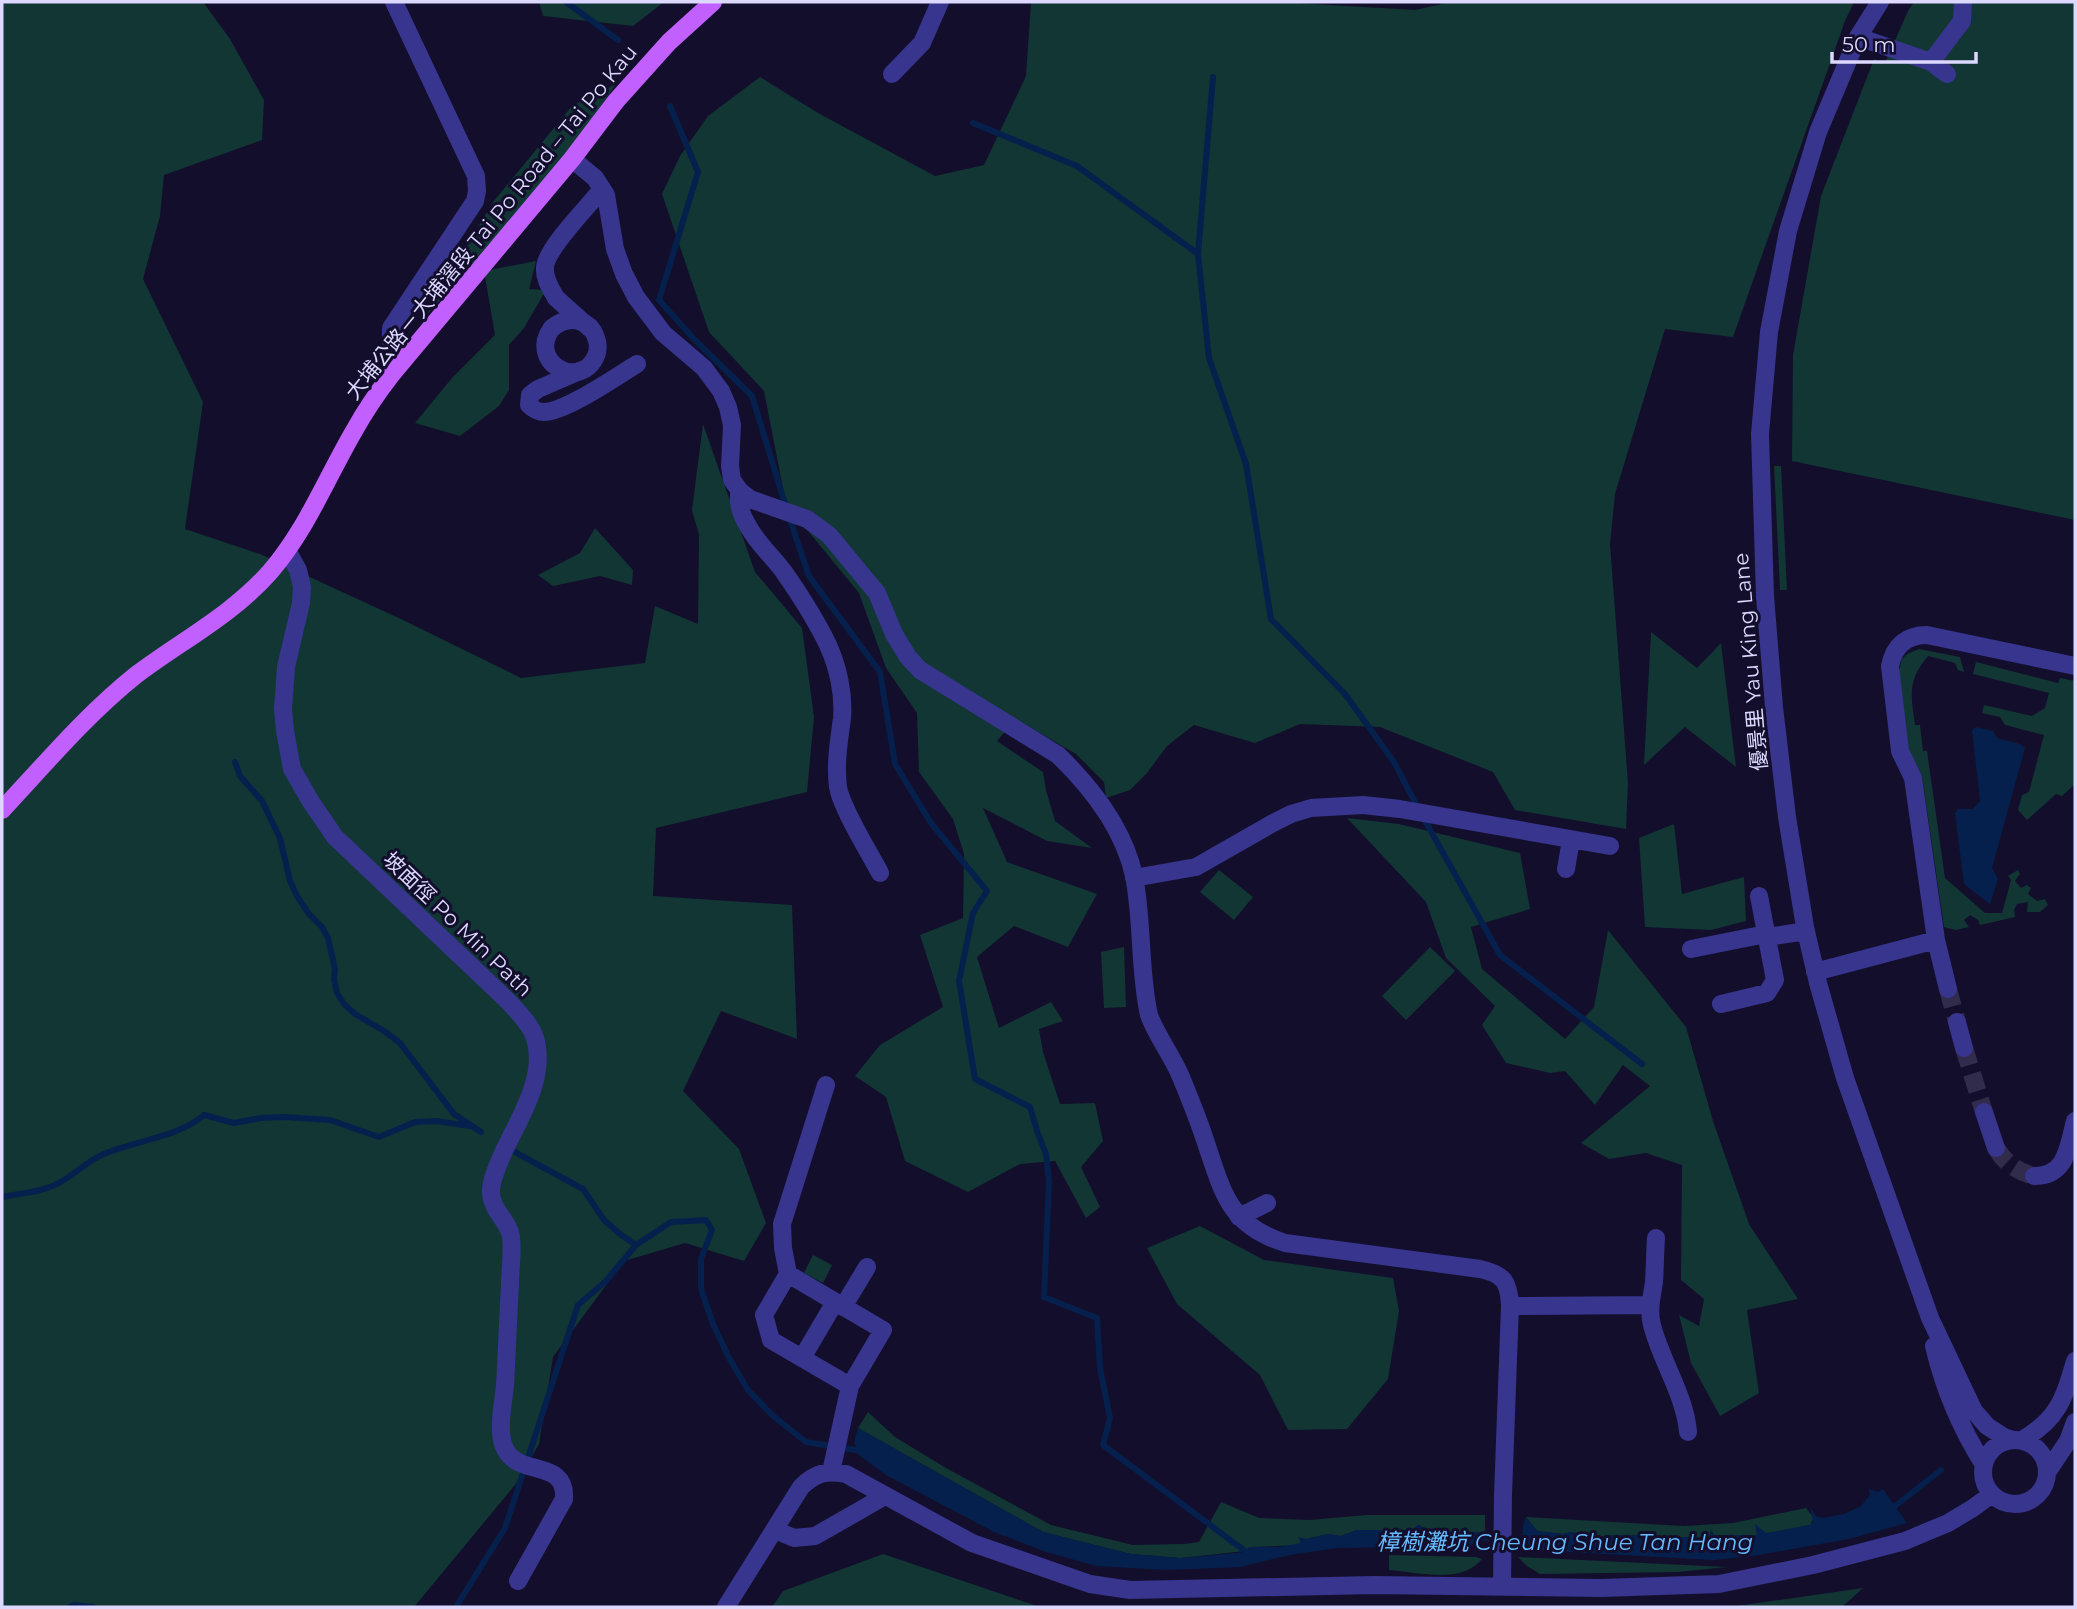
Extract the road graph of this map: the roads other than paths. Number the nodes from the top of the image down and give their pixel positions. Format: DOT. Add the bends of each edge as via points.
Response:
graph roads {
  1 [pos="394,2"];
  2 [pos="712,2"];
  3 [pos="940,2"];
  4 [pos="1880,2"];
  5 [pos="1963,2"];
  6 [pos="1858,37"];
  7 [pos="1931,62"];
  8 [pos="892,74"];
  9 [pos="1947,74"];
  10 [pos="572,159"];
  11 [pos="602,189"];
  12 [pos="404,360"];
  13 [pos="637,364"];
  14 [pos="740,491"];
  15 [pos="287,550"];
  16 [pos="2075,666"];
  17 [pos="2,810"];
  18 [pos="1571,840"];
  19 [pos="1609,846"];
  20 [pos="1566,869"];
  21 [pos="880,873"];
  22 [pos="1134,878"];
  23 [pos="1759,896"];
  24 [pos="1806,930"];
  25 [pos="1766,936"];
  26 [pos="1936,940"];
  27 [pos="1691,949"];
  28 [pos="1815,972"];
  29 [pos="1948,989"];
  30 [pos="1721,1004"];
  31 [pos="1957,1022"];
  32 [pos="1964,1048"];
  33 [pos="826,1085"];
  34 [pos="1984,1112"];
  35 [pos="2075,1121"];
  36 [pos="1996,1148"];
  37 [pos="2034,1176"];
  38 [pos="1267,1202"];
  39 [pos="1239,1217"];
  40 [pos="1656,1238"];
  41 [pos="867,1267"];
  42 [pos="788,1274"];
  43 [pos="839,1304"];
  44 [pos="1650,1305"];
  45 [pos="1510,1306"];
  46 [pos="1930,1318"];
  47 [pos="802,1358"];
  48 [pos="2075,1361"];
  49 [pos="850,1386"];
  50 [pos="2075,1422"];
  51 [pos="1688,1432"];
  52 [pos="2018,1440"];
  53 [pos="1984,1465"];
  54 [pos="832,1468"];
  55 [pos="2048,1471"];
  56 [pos="1992,1494"];
  57 [pos="885,1496"];
  58 [pos="775,1530"];
  59 [pos="519,1581"];
  60 [pos="1502,1586"];
  61 [pos="726,1607"];
  1 -- 12 [label="street" via="476,177 477,191 475,201 391,328 391,347"];
  2 -- 10 [label="main road, 大埔公路－大埔滘段 Tai Po Road – Tai Po Kau" via="650,62"];
  3 -- 8 [label="street" via="922,43"];
  4 -- 6 [label="street, 優景里 Yau King Lane"];
  5 -- 7 [label="street" via="1962,21"];
  6 -- 7 [label="street"];
  6 -- 24 [label="street, 優景里 Yau King Lane" via="1818,132 1788,231 1769,332 1760,434 1774,707"];
  7 -- 9 [label="street"];
  10 -- 11 [label="street"];
  10 -- 12 [label="main road, 大埔公路－大埔滘段 Tai Po Road – Tai Po Kau"];
  11 -- 13 [label="street, bridge" via="547,254 545,269 556,298 585,323 590,327 593,331 597,338 598,342 598,348 597,353 594,359 592,363 588,367 581,371 575,372 565,372 550,362 546,339 552,328 564,321 580,321 587,324 591,328 595,333 597,340 598,344 598,350 597,355 594,361 590,365 586,368 574,374 549,385 538,388 530,395 529,405 546,412 564,406"];
  11 -- 14 [label="street" via="615,249 631,289 663,333 710,375 724,398 733,435 732,480"];
  12 -- 15 [label="main road, 大埔公路－大埔滘段 Tai Po Road – Tai Po Kau" via="364,413 311,515"];
  14 -- 21 [label="street" via="738,501 747,525 784,573 833,658 842,704 838,789"];
  14 -- 22 [label="street" via="823,529 870,583 899,643 920,670 1049,748 1077,774 1120,836"];
  15 -- 17 [label="main road, 大埔公路－大埔滘段 Tai Po Road – Tai Po Kau" via="233,607 108,699"];
  15 -- 59 [label="street, 坡面徑 Po Min Path" via="302,587 285,681 285,731 292,769 335,837 510,1003 535,1037 538,1064 532,1090 498,1165 491,1192 493,1206 511,1234 501,1433 505,1450 517,1463 555,1474 565,1489 564,1499"];
  16 -- 26 [label="street" via="1927,635 1902,642 1892,656 1898,744 1913,778"];
  18 -- 19 [label="street"];
  18 -- 20 [label="street"];
  18 -- 22 [label="street" via="1400,809 1363,805 1311,808 1273,823 1196,867"];
  22 -- 39 [label="street" via="1149,1015 1180,1075 1222,1191"];
  23 -- 25 [label="street"];
  24 -- 25 [label="street"];
  24 -- 28 [label="street, 優景里 Yau King Lane"];
  25 -- 27 [label="street"];
  25 -- 30 [label="street" via="1775,980 1767,993"];
  26 -- 28 [label="street"];
  26 -- 29 [label="street"];
  28 -- 46 [label="street, 優景里 Yau King Lane" via="1845,1078"];
  31 -- 32 [label="street"];
  33 -- 42 [label="street" via="782,1224"];
  34 -- 36 [label="street"];
  35 -- 37 [label="street" via="2061,1165 2049,1174"];
  38 -- 39 [label="street"];
  39 -- 45 [label="street" via="1265,1237 1285,1243 1494,1272 1505,1281"];
  40 -- 44 [label="street"];
  41 -- 43 [label="street"];
  42 -- 43 [label="street"];
  42 -- 47 [label="street" via="764,1315 771,1340"];
  43 -- 47 [label="street"];
  43 -- 49 [label="street" via="883,1330"];
  44 -- 45 [label="street"];
  44 -- 51 [label="street" via="1652,1324"];
  45 -- 60 [label="street"];
  46 -- 52 [label="street, 優景里 Yau King Lane" via="1980,1419 1996,1432"];
  46 -- 53 [label="street, 優景里 Yau King Lane" via="1951,1403"];
  47 -- 49 [label="street"];
  48 -- 52 [label="street" via="2062,1401 2050,1419"];
  49 -- 54 [label="street"];
  50 -- 55 [label="street"];
  52 -- 53 [label="street" via="1992,1450"];
  52 -- 55 [label="street" via="2037,1448"];
  53 -- 56 [label="street" via="1984,1480"];
  54 -- 57 [label="street"];
  54 -- 58 [label="street" via="801,1487"];
  55 -- 56 [label="street" via="2040,1492 2028,1502 2012,1504"];
  56 -- 60 [label="street" via="1948,1523 1905,1541 1719,1584"];
  57 -- 58 [label="street" via="815,1536 794,1538"];
  57 -- 60 [label="street" via="972,1544 1090,1584 1130,1590"];
  58 -- 61 [label="street"];
}
